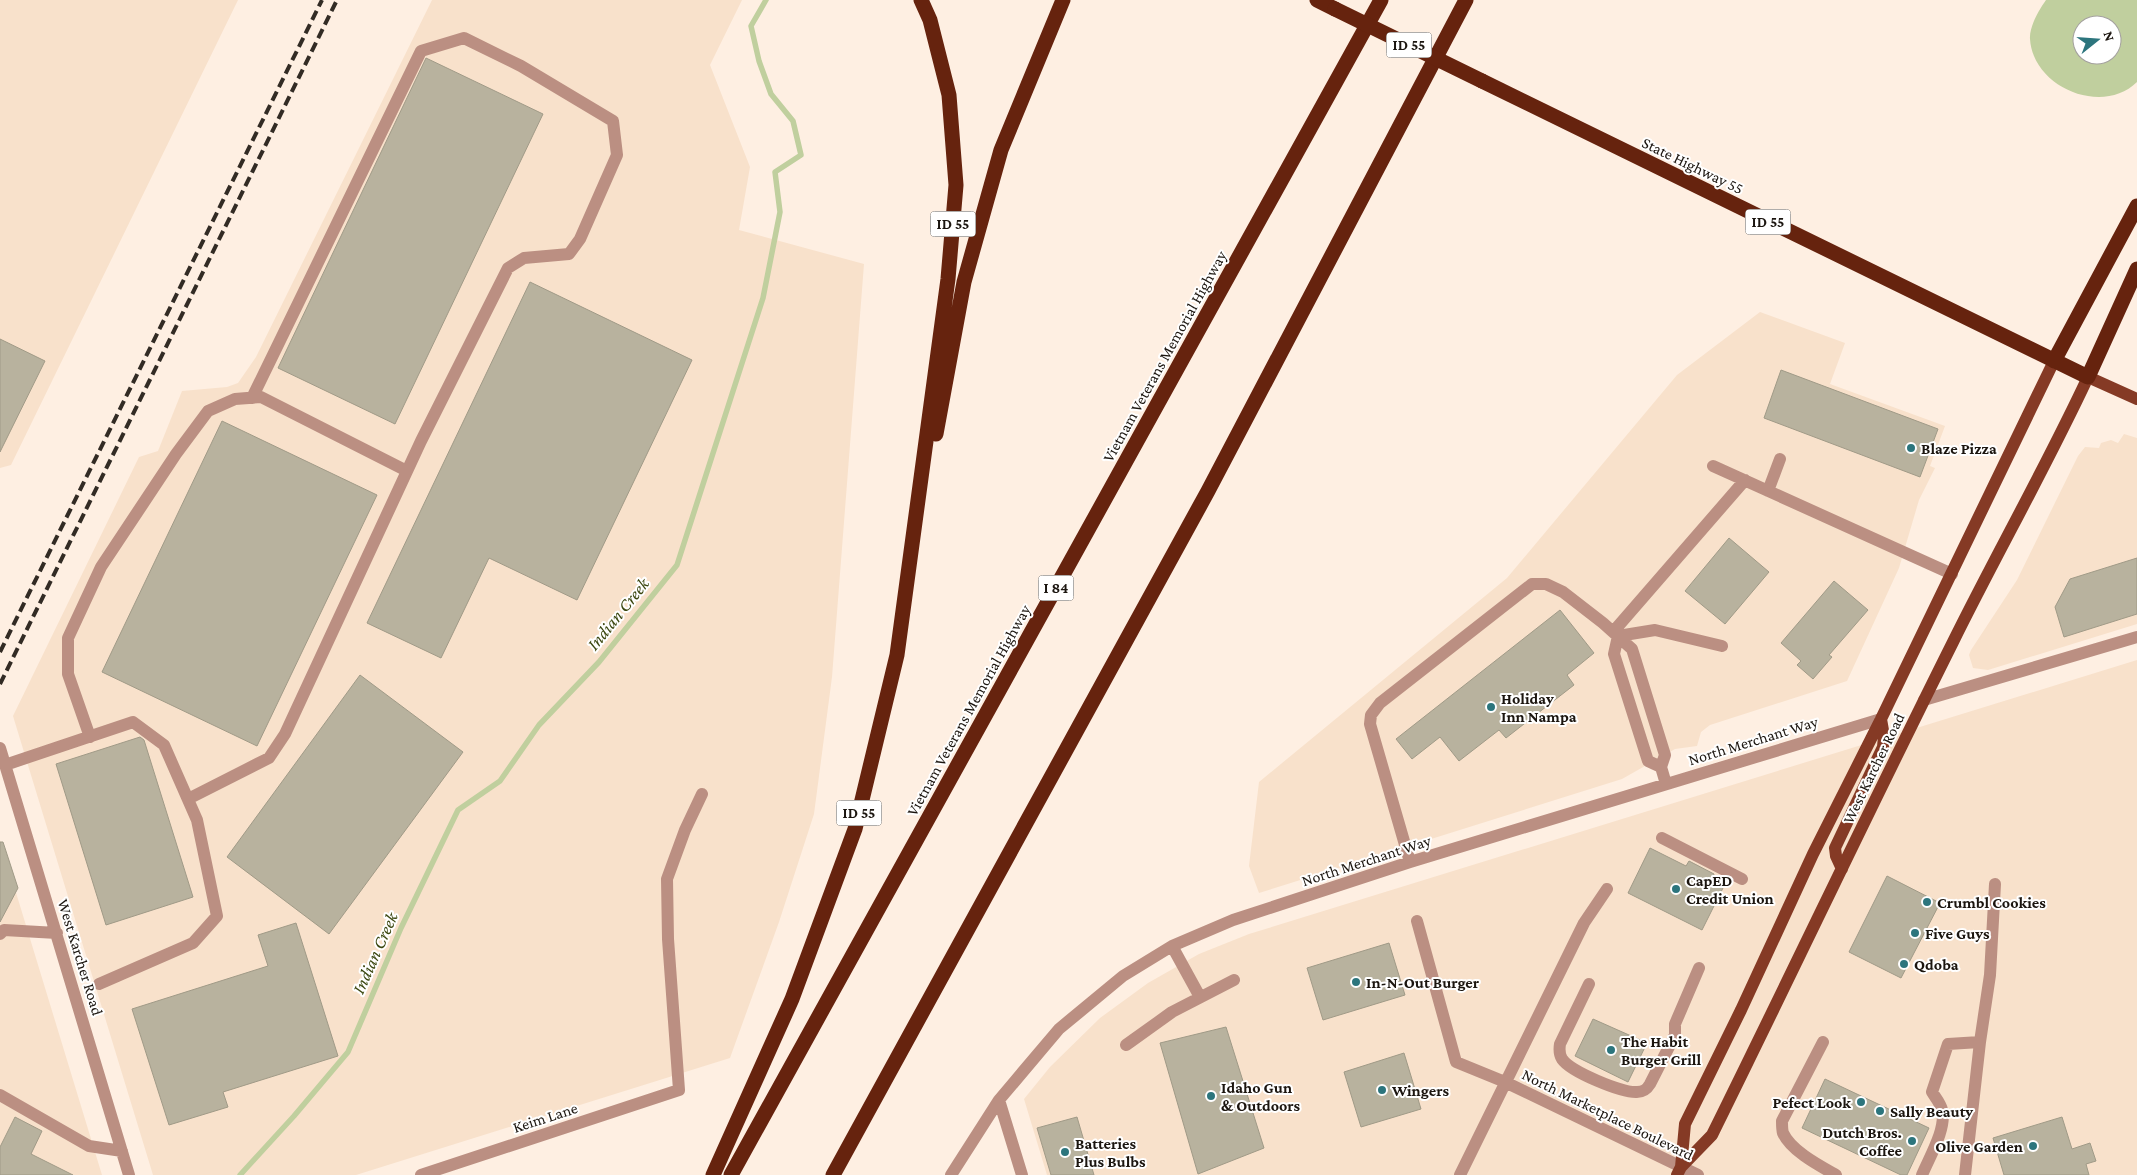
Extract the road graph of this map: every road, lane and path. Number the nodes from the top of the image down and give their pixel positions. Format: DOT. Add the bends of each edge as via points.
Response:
graph roads {
  1 [pos="921,0"];
  2 [pos="1063,0"];
  3 [pos="1317,0"];
  4 [pos="1381,0"];
  5 [pos="1466,0"];
  6 [pos="2137,206"];
  7 [pos="2137,269"];
  8 [pos="2054,361"];
  9 [pos="2088,377"];
  10 [pos="252,398"];
  11 [pos="2137,399"];
  12 [pos="1780,459"];
  13 [pos="1713,466"];
  14 [pos="407,471"];
  15 [pos="1745,480"];
  16 [pos="1768,491"];
  17 [pos="1952,574"];
  18 [pos="1615,634"];
  19 [pos="2137,637"];
  20 [pos="1722,646"];
  21 [pos="897,654"];
  22 [pos="1924,700"];
  23 [pos="1882,719"];
  24 [pos="90,736"];
  25 [pos="0,748"];
  26 [pos="5,765"];
  27 [pos="1661,767"];
  28 [pos="1666,784"];
  29 [pos="702,794"];
  30 [pos="188,798"];
  31 [pos="1662,838"];
  32 [pos="1410,862"];
  33 [pos="1842,868"];
  34 [pos="1742,879"];
  35 [pos="1995,884"];
  36 [pos="1607,889"];
  37 [pos="1417,921"];
  38 [pos="57,933"];
  39 [pos="0,934"];
  40 [pos="1172,946"];
  41 [pos="1699,968"];
  42 [pos="1234,980"];
  43 [pos="99,984"];
  44 [pos="1589,984"];
  45 [pos="1200,997"];
  46 [pos="1823,1042"];
  47 [pos="1980,1042"];
  48 [pos="1126,1045"];
  49 [pos="1504,1082"];
  50 [pos="0,1096"];
  51 [pos="999,1100"];
  52 [pos="122,1151"];
  53 [pos="1679,1171"];
  54 [pos="129,1175"];
  55 [pos="421,1175"];
  56 [pos="713,1175"];
  57 [pos="731,1175"];
  58 [pos="833,1175"];
  59 [pos="950,1175"];
  60 [pos="1022,1175"];
  61 [pos="1460,1175"];
  62 [pos="1698,1175"];
  63 [pos="1836,1175"];
  64 [pos="1922,1175"];
  65 [pos="1965,1175"];
  1 -- 21 [label="highway, ID 55" via="930,20 949,95 956,185 948,279"];
  2 -- 21 [label="highway" via="1001,150 964,282"];
  3 -- 8 [label="highway, State Highway 55 / ID 55, bridge"];
  4 -- 57 [label="highway, Vietnam Veterans Memorial Highway / I 84"];
  5 -- 58 [label="highway" via="1208,492"];
  6 -- 8 [label="highway"];
  7 -- 9 [label="highway"];
  8 -- 9 [label="highway, State Highway 55"];
  8 -- 17 [label="main road, West Karcher Road"];
  9 -- 11 [label="main road"];
  9 -- 22 [label="main road, West Karcher Road" via="2061,436 1977,592"];
  10 -- 14 [label="street" via="261,397"];
  10 -- 14 [label="street" via="421,51 464,38 521,66 613,120 617,155 580,239 569,254 524,258 508,268"];
  10 -- 24 [label="street" via="235,399 208,411 101,567 68,638 68,674"];
  12 -- 16 [label="street"];
  13 -- 15 [label="street"];
  14 -- 30 [label="street" via="285,734 270,758"];
  15 -- 16 [label="street"];
  15 -- 18 [label="street"];
  16 -- 17 [label="street"];
  17 -- 23 [label="main road, West Karcher Road"];
  18 -- 20 [label="street" via="1655,630"];
  18 -- 27 [label="street" via="1632,649 1665,755"];
  18 -- 27 [label="street" via="1614,654 1648,761"];
  18 -- 32 [label="street" via="1563,592 1546,584 1532,584 1374,709 1370,724"];
  19 -- 22 [label="street"];
  21 -- 56 [label="highway, ID 55" via="855,829 792,999"];
  22 -- 33 [label="main road, West Karcher Road"];
  23 -- 28 [label="street, North Merchant Way"];
  23 -- 33 [label="main road" via="1883,747 1835,848"];
  23 -- 53 [label="main road, West Karcher Road" via="1813,854 1685,1124"];
  24 -- 26 [label="street"];
  24 -- 30 [label="street" via="134,722 164,745"];
  25 -- 26 [label="street, West Karcher Road"];
  26 -- 38 [label="street, West Karcher Road"];
  27 -- 28 [label="street"];
  28 -- 32 [label="street, North Merchant Way"];
  29 -- 55 [label="street, Keim Lane" via="684,830 667,879 679,1090"];
  30 -- 43 [label="street" via="197,820 217,916 193,943"];
  31 -- 34 [label="street"];
  32 -- 40 [label="street, North Merchant Way" via="1233,920"];
  33 -- 53 [label="main road, West Karcher Road" via="1712,1135"];
  35 -- 47 [label="street" via="1990,975"];
  36 -- 49 [label="street" via="1584,923"];
  37 -- 49 [label="street, North Marketplace Boulevard" via="1456,1062"];
  38 -- 39 [label="street" via="4,930"];
  38 -- 52 [label="street, West Karcher Road"];
  40 -- 45 [label="street"];
  40 -- 51 [label="street, North Merchant Way" via="1123,976 1059,1029"];
  41 -- 44 [label="street" via="1675,1024 1675,1035 1650,1084 1638,1092 1616,1089 1570,1067 1561,1058 1560,1044"];
  42 -- 45 [label="street"];
  45 -- 48 [label="street" via="1172,1012"];
  46 -- 63 [label="street" via="1782,1121 1783,1133 1810,1160"];
  47 -- 64 [label="street" via="1948,1044 1932,1092 1942,1108 1943,1119"];
  47 -- 65 [label="street"];
  49 -- 53 [label="street, North Marketplace Boulevard"];
  49 -- 61 [label="street"];
  50 -- 52 [label="street" via="89,1146"];
  51 -- 59 [label="street, North Merchant Way"];
  51 -- 60 [label="street"];
  52 -- 54 [label="street, West Karcher Road"];
  53 -- 62 [label="street, North Marketplace Boulevard"];
}
